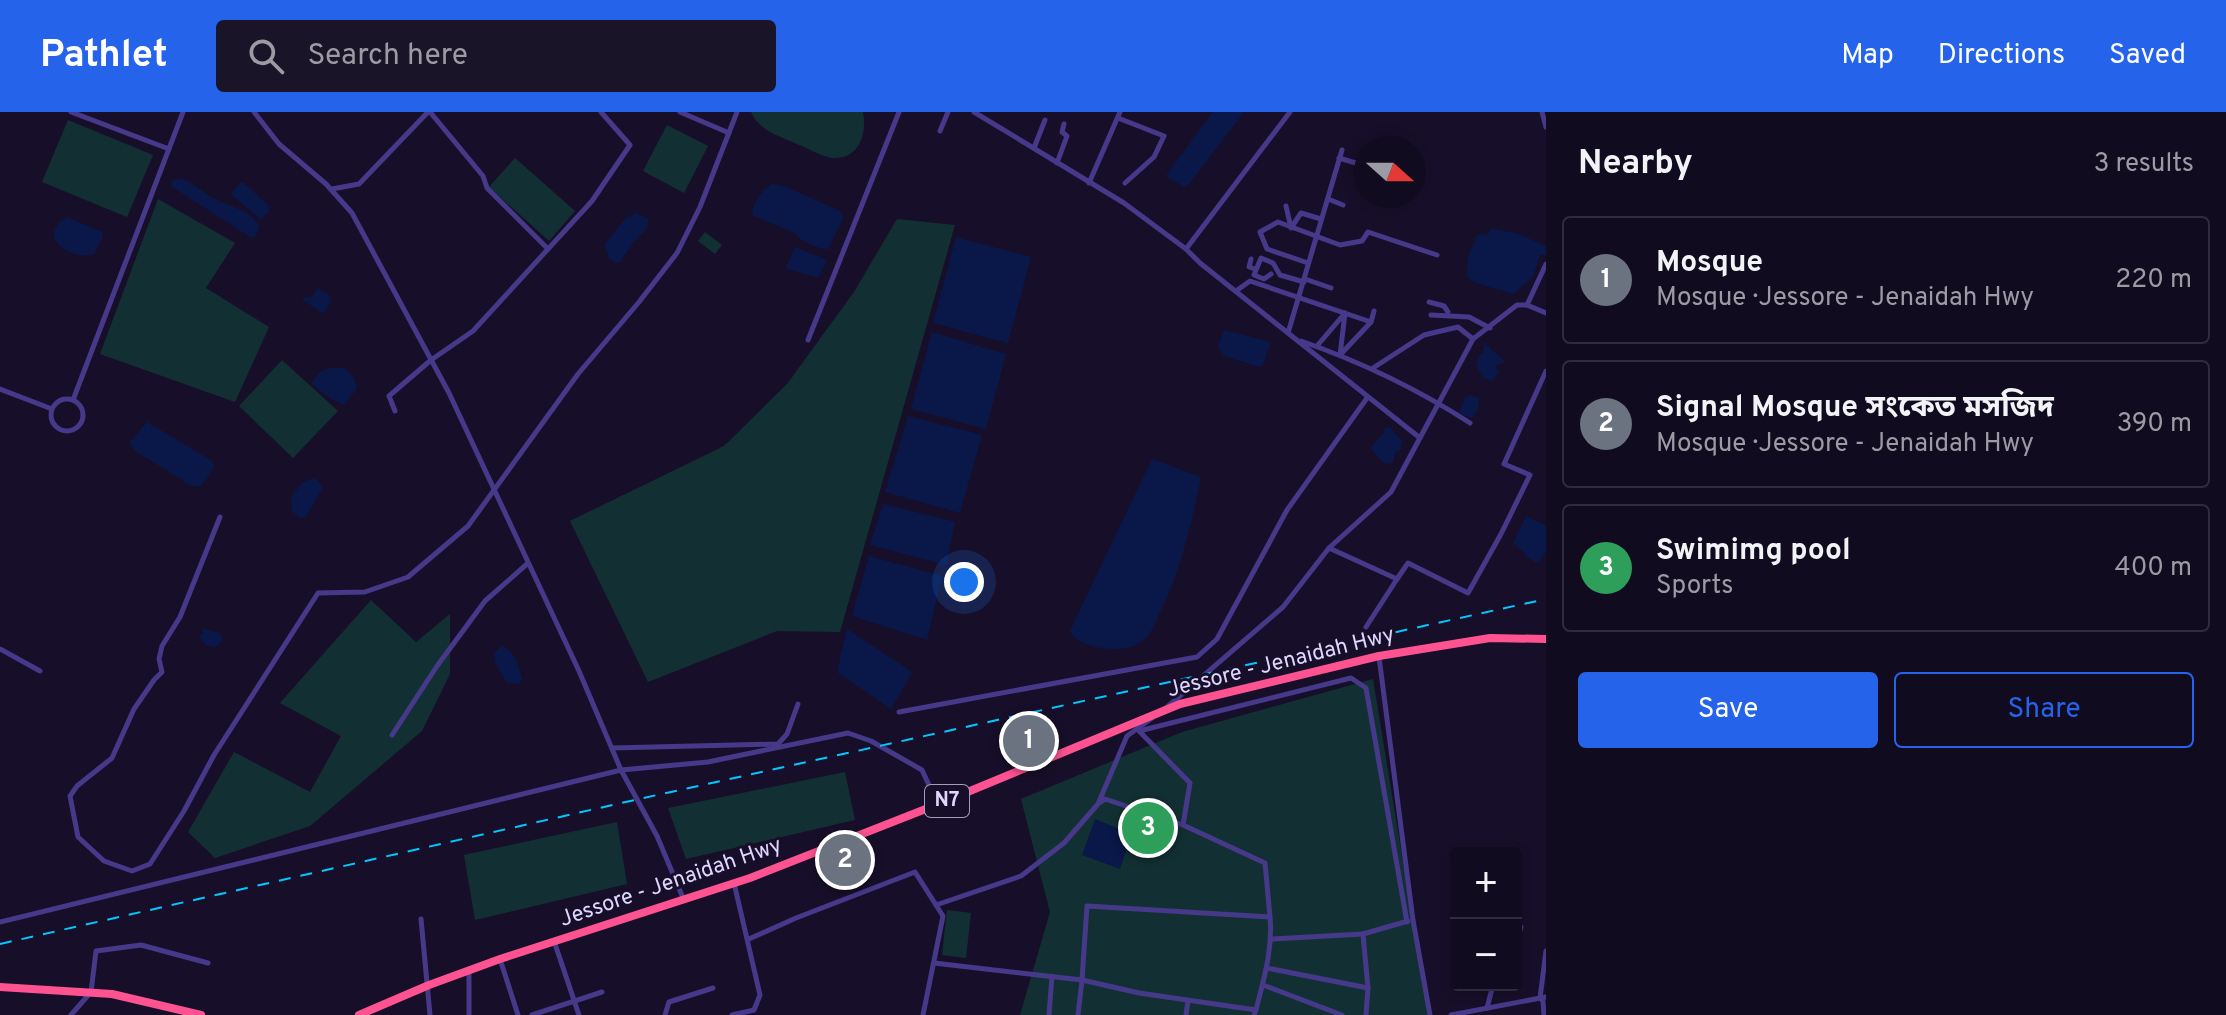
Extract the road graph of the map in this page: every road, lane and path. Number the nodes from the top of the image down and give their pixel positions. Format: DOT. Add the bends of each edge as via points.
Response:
graph roads {
  1 [pos="71,112"];
  2 [pos="183,112"];
  3 [pos="254,112"];
  4 [pos="429,112"];
  5 [pos="601,112"];
  6 [pos="680,112"];
  7 [pos="737,112"];
  8 [pos="899,112"];
  9 [pos="948,112"];
  10 [pos="974,112"];
  11 [pos="1290,112"];
  12 [pos="1542,112"];
  13 [pos="1119,115"];
  14 [pos="1045,120"];
  15 [pos="1064,124"];
  16 [pos="1546,127"];
  17 [pos="940,131"];
  18 [pos="729,133"];
  19 [pos="1034,148"];
  20 [pos="169,149"];
  21 [pos="1342,150"];
  22 [pos="1339,158"];
  23 [pos="1354,162"];
  24 [pos="1057,163"];
  25 [pos="1089,183"];
  26 [pos="1125,183"];
  27 [pos="331,189"];
  28 [pos="1328,199"];
  29 [pos="1343,205"];
  30 [pos="1286,206"];
  31 [pos="1321,219"];
  32 [pos="1291,228"];
  33 [pos="1316,237"];
  34 [pos="1265,246"];
  35 [pos="548,249"];
  36 [pos="1186,249"];
  37 [pos="1437,255"];
  38 [pos="1261,258"];
  39 [pos="1251,259"];
  40 [pos="1308,263"];
  41 [pos="1546,264"];
  42 [pos="1255,269"];
  43 [pos="1271,274"];
  44 [pos="1304,280"];
  45 [pos="1331,288"];
  46 [pos="1236,291"];
  47 [pos="1300,297"];
  48 [pos="1429,302"];
  49 [pos="1527,305"];
  50 [pos="1374,311"];
  51 [pos="1448,312"];
  52 [pos="1345,313"];
  53 [pos="1546,313"];
  54 [pos="1431,315"];
  55 [pos="1453,320"];
  56 [pos="1371,322"];
  57 [pos="1458,327"];
  58 [pos="1490,328"];
  59 [pos="1288,333"];
  60 [pos="1296,339"];
  61 [pos="1473,339"];
  62 [pos="808,340"];
  63 [pos="1316,346"];
  64 [pos="1340,355"];
  65 [pos="431,360"];
  66 [pos="1372,368"];
  67 [pos="1546,371"];
  68 [pos="0,389"];
  69 [pos="1367,398"];
  70 [pos="73,400"];
  71 [pos="1440,404"];
  72 [pos="52,409"];
  73 [pos="395,411"];
  74 [pos="1470,423"];
  75 [pos="1420,438"];
  76 [pos="494,488"];
  77 [pos="220,517"];
  78 [pos="1329,548"];
  79 [pos="527,564"];
  80 [pos="1397,579"];
  81 [pos="1366,627"];
  82 [pos="1546,639"];
  83 [pos="0,649"];
  84 [pos="1379,656"];
  85 [pos="40,671"];
  86 [pos="798,704"];
  87 [pos="1163,710"];
  88 [pos="899,712"];
  89 [pos="392,735"];
  90 [pos="612,748"];
  91 [pos="621,770"];
  92 [pos="941,803"];
  93 [pos="1098,804"];
  94 [pos="1183,825"];
  95 [pos="734,883"];
  96 [pos="683,898"];
  97 [pos="936,905"];
  98 [pos="1270,917"];
  99 [pos="421,919"];
  100 [pos="1410,921"];
  101 [pos="0,922"];
  102 [pos="1363,934"];
  103 [pos="749,939"];
  104 [pos="1272,939"];
  105 [pos="554,941"];
  106 [pos="1546,951"];
  107 [pos="500,959"];
  108 [pos="208,963"];
  109 [pos="934,963"];
  110 [pos="1267,968"];
  111 [pos="469,971"];
  112 [pos="1052,976"];
  113 [pos="1082,980"];
  114 [pos="1263,985"];
  115 [pos="428,986"];
  116 [pos="0,987"];
  117 [pos="713,988"];
  118 [pos="1368,988"];
  119 [pos="1491,991"];
  120 [pos="91,992"];
  121 [pos="602,992"];
  122 [pos="1543,997"];
  123 [pos="575,1001"];
  124 [pos="1188,1001"];
  125 [pos="1487,1008"];
  126 [pos="1255,1012"];
  127 [pos="745,1013"];
  128 [pos="71,1015"];
  129 [pos="201,1015"];
  130 [pos="359,1015"];
  131 [pos="430,1015"];
  132 [pos="469,1015"];
  133 [pos="518,1015"];
  134 [pos="532,1015"];
  135 [pos="579,1015"];
  136 [pos="665,1015"];
  137 [pos="732,1015"];
  138 [pos="923,1015"];
  139 [pos="1049,1015"];
  140 [pos="1078,1015"];
  141 [pos="1186,1015"];
  142 [pos="1342,1015"];
  143 [pos="1366,1015"];
  144 [pos="1430,1015"];
  145 [pos="1451,1015"];
  146 [pos="1544,1015"];
  1 -- 20 [label="street"];
  2 -- 20 [label="street"];
  3 -- 27 [label="street" via="279,144"];
  4 -- 27 [label="street" via="359,184"];
  4 -- 35 [label="street" via="483,176 487,188"];
  5 -- 35 [label="street" via="630,145 592,201"];
  6 -- 18 [label="street"];
  7 -- 18 [label="street"];
  8 -- 62 [label="street"];
  9 -- 17 [label="street"];
  10 -- 19 [label="street"];
  11 -- 36 [label="street"];
  12 -- 16 [label="street"];
  13 -- 25 [label="street"];
  13 -- 26 [label="street" via="1164,136 1154,157"];
  14 -- 19 [label="street"];
  15 -- 24 [label="street" via="1067,136"];
  18 -- 76 [label="street" via="677,253"];
  19 -- 24 [label="street"];
  20 -- 70 [label="street"];
  21 -- 22 [label="street"];
  22 -- 23 [label="street"];
  22 -- 28 [label="street"];
  24 -- 25 [label="street"];
  25 -- 36 [label="street"];
  27 -- 65 [label="street" via="352,213"];
  28 -- 29 [label="street"];
  28 -- 31 [label="street"];
  30 -- 32 [label="street"];
  31 -- 32 [label="street" via="1301,213"];
  31 -- 33 [label="street"];
  32 -- 33 [label="street"];
  32 -- 34 [label="street" via="1278,222 1260,232"];
  33 -- 37 [label="street" via="1352,244 1368,232"];
  33 -- 40 [label="street"];
  34 -- 38 [label="street"];
  34 -- 40 [label="street"];
  35 -- 65 [label="street" via="473,331"];
  36 -- 46 [label="street"];
  38 -- 42 [label="street"];
  38 -- 44 [label="street" via="1273,263 1280,275"];
  39 -- 42 [label="street" via="1249,267"];
  40 -- 44 [label="street"];
  41 -- 49 [label="street"];
  42 -- 43 [label="street" via="1254,275 1264,279"];
  44 -- 45 [label="street"];
  44 -- 47 [label="street"];
  46 -- 47 [label="street" via="1250,281"];
  46 -- 59 [label="street"];
  47 -- 52 [label="street"];
  47 -- 59 [label="street"];
  48 -- 51 [label="street"];
  49 -- 53 [label="street"];
  49 -- 58 [label="street" via="1517,305"];
  50 -- 56 [label="street"];
  52 -- 56 [label="street"];
  52 -- 63 [label="street"];
  52 -- 64 [label="street"];
  54 -- 58 [label="street" via="1469,317"];
  55 -- 57 [label="street"];
  56 -- 64 [label="street"];
  57 -- 61 [label="street"];
  57 -- 66 [label="street" via="1424,335"];
  58 -- 61 [label="street"];
  59 -- 60 [label="street"];
  60 -- 63 [label="street"];
  60 -- 69 [label="street"];
  61 -- 71 [label="street"];
  63 -- 64 [label="street"];
  64 -- 66 [label="street"];
  65 -- 73 [label="street" via="389,396"];
  65 -- 76 [label="street"];
  66 -- 71 [label="street"];
  67 -- 80 [label="street" via="1504,464 1530,475 1468,593 1408,563"];
  68 -- 72 [label="street"];
  69 -- 75 [label="street"];
  69 -- 88 [label="street" via="1287,510 1217,639 1197,657"];
  70 -- 72 [label="street" via="61,400"];
  70 -- 72 [label="street" via="83,415 73,430 56,427"];
  71 -- 74 [label="street"];
  71 -- 75 [label="street"];
  75 -- 78 [label="street" via="1391,492"];
  76 -- 77 [label="street" via="468,526 408,577 365,592 318,593 150,864 132,871 104,861 78,837 70,796 112,758 134,709 162,672 162,646 180,617"];
  76 -- 79 [label="street"];
  78 -- 80 [label="street"];
  78 -- 87 [label="street" via="1283,607"];
  79 -- 89 [label="street" via="485,601"];
  79 -- 90 [label="street"];
  80 -- 81 [label="street"];
  82 -- 84 [label="highway, Jessore - Jenaidah Hwy / N7" via="1490,638"];
  83 -- 85 [label="street"];
  84 -- 87 [label="highway, Jessore - Jenaidah Hwy / N7"];
  84 -- 100 [label="street"];
  86 -- 90 [label="street" via="778,744"];
  87 -- 92 [label="highway, Jessore - Jenaidah Hwy / N7"];
  87 -- 93 [label="street" via="1127,736"];
  90 -- 91 [label="street"];
  91 -- 92 [label="street" via="708,762 848,733 922,770"];
  91 -- 96 [label="street"];
  91 -- 101 [label="street"];
  92 -- 95 [label="highway, Jessore - Jenaidah Hwy / N7"];
  93 -- 94 [label="street" via="1105,799"];
  93 -- 97 [label="street" via="1064,843 1021,876"];
  94 -- 98 [label="street" via="1265,863"];
  94 -- 100 [label="street" via="1190,783 1139,731 1351,678 1366,688"];
  95 -- 96 [label="highway, Jessore - Jenaidah Hwy / N7"];
  95 -- 103 [label="street"];
  96 -- 105 [label="highway, Jessore - Jenaidah Hwy / N7"];
  97 -- 103 [label="street" via="915,872"];
  97 -- 109 [label="street" via="943,916"];
  98 -- 104 [label="street"];
  98 -- 113 [label="street" via="1087,906"];
  99 -- 115 [label="street"];
  100 -- 102 [label="street"];
  100 -- 144 [label="street"];
  102 -- 104 [label="street"];
  102 -- 118 [label="street"];
  103 -- 127 [label="street" via="760,995 754,1010"];
  104 -- 110 [label="street"];
  105 -- 107 [label="highway, Jessore - Jenaidah Hwy / N7"];
  105 -- 123 [label="street"];
  106 -- 122 [label="street"];
  107 -- 111 [label="highway, Jessore - Jenaidah Hwy / N7"];
  107 -- 133 [label="street"];
  108 -- 120 [label="street" via="141,945 96,951"];
  109 -- 112 [label="street"];
  109 -- 138 [label="street"];
  110 -- 114 [label="street"];
  110 -- 118 [label="street"];
  111 -- 115 [label="highway, Jessore - Jenaidah Hwy / N7"];
  111 -- 132 [label="street"];
  112 -- 113 [label="street"];
  112 -- 139 [label="street"];
  113 -- 124 [label="street"];
  113 -- 140 [label="street"];
  114 -- 126 [label="street"];
  114 -- 142 [label="street"];
  115 -- 130 [label="highway, Jessore - Jenaidah Hwy / N7"];
  115 -- 131 [label="street"];
  116 -- 120 [label="highway"];
  117 -- 136 [label="street" via="669,1002"];
  118 -- 143 [label="street"];
  119 -- 125 [label="street"];
  120 -- 128 [label="street"];
  120 -- 129 [label="highway"];
  121 -- 123 [label="street"];
  122 -- 125 [label="street"];
  122 -- 146 [label="street"];
  123 -- 134 [label="street"];
  123 -- 135 [label="street"];
  124 -- 126 [label="street"];
  124 -- 141 [label="street"];
  125 -- 145 [label="street"];
  127 -- 137 [label="street"];
}
